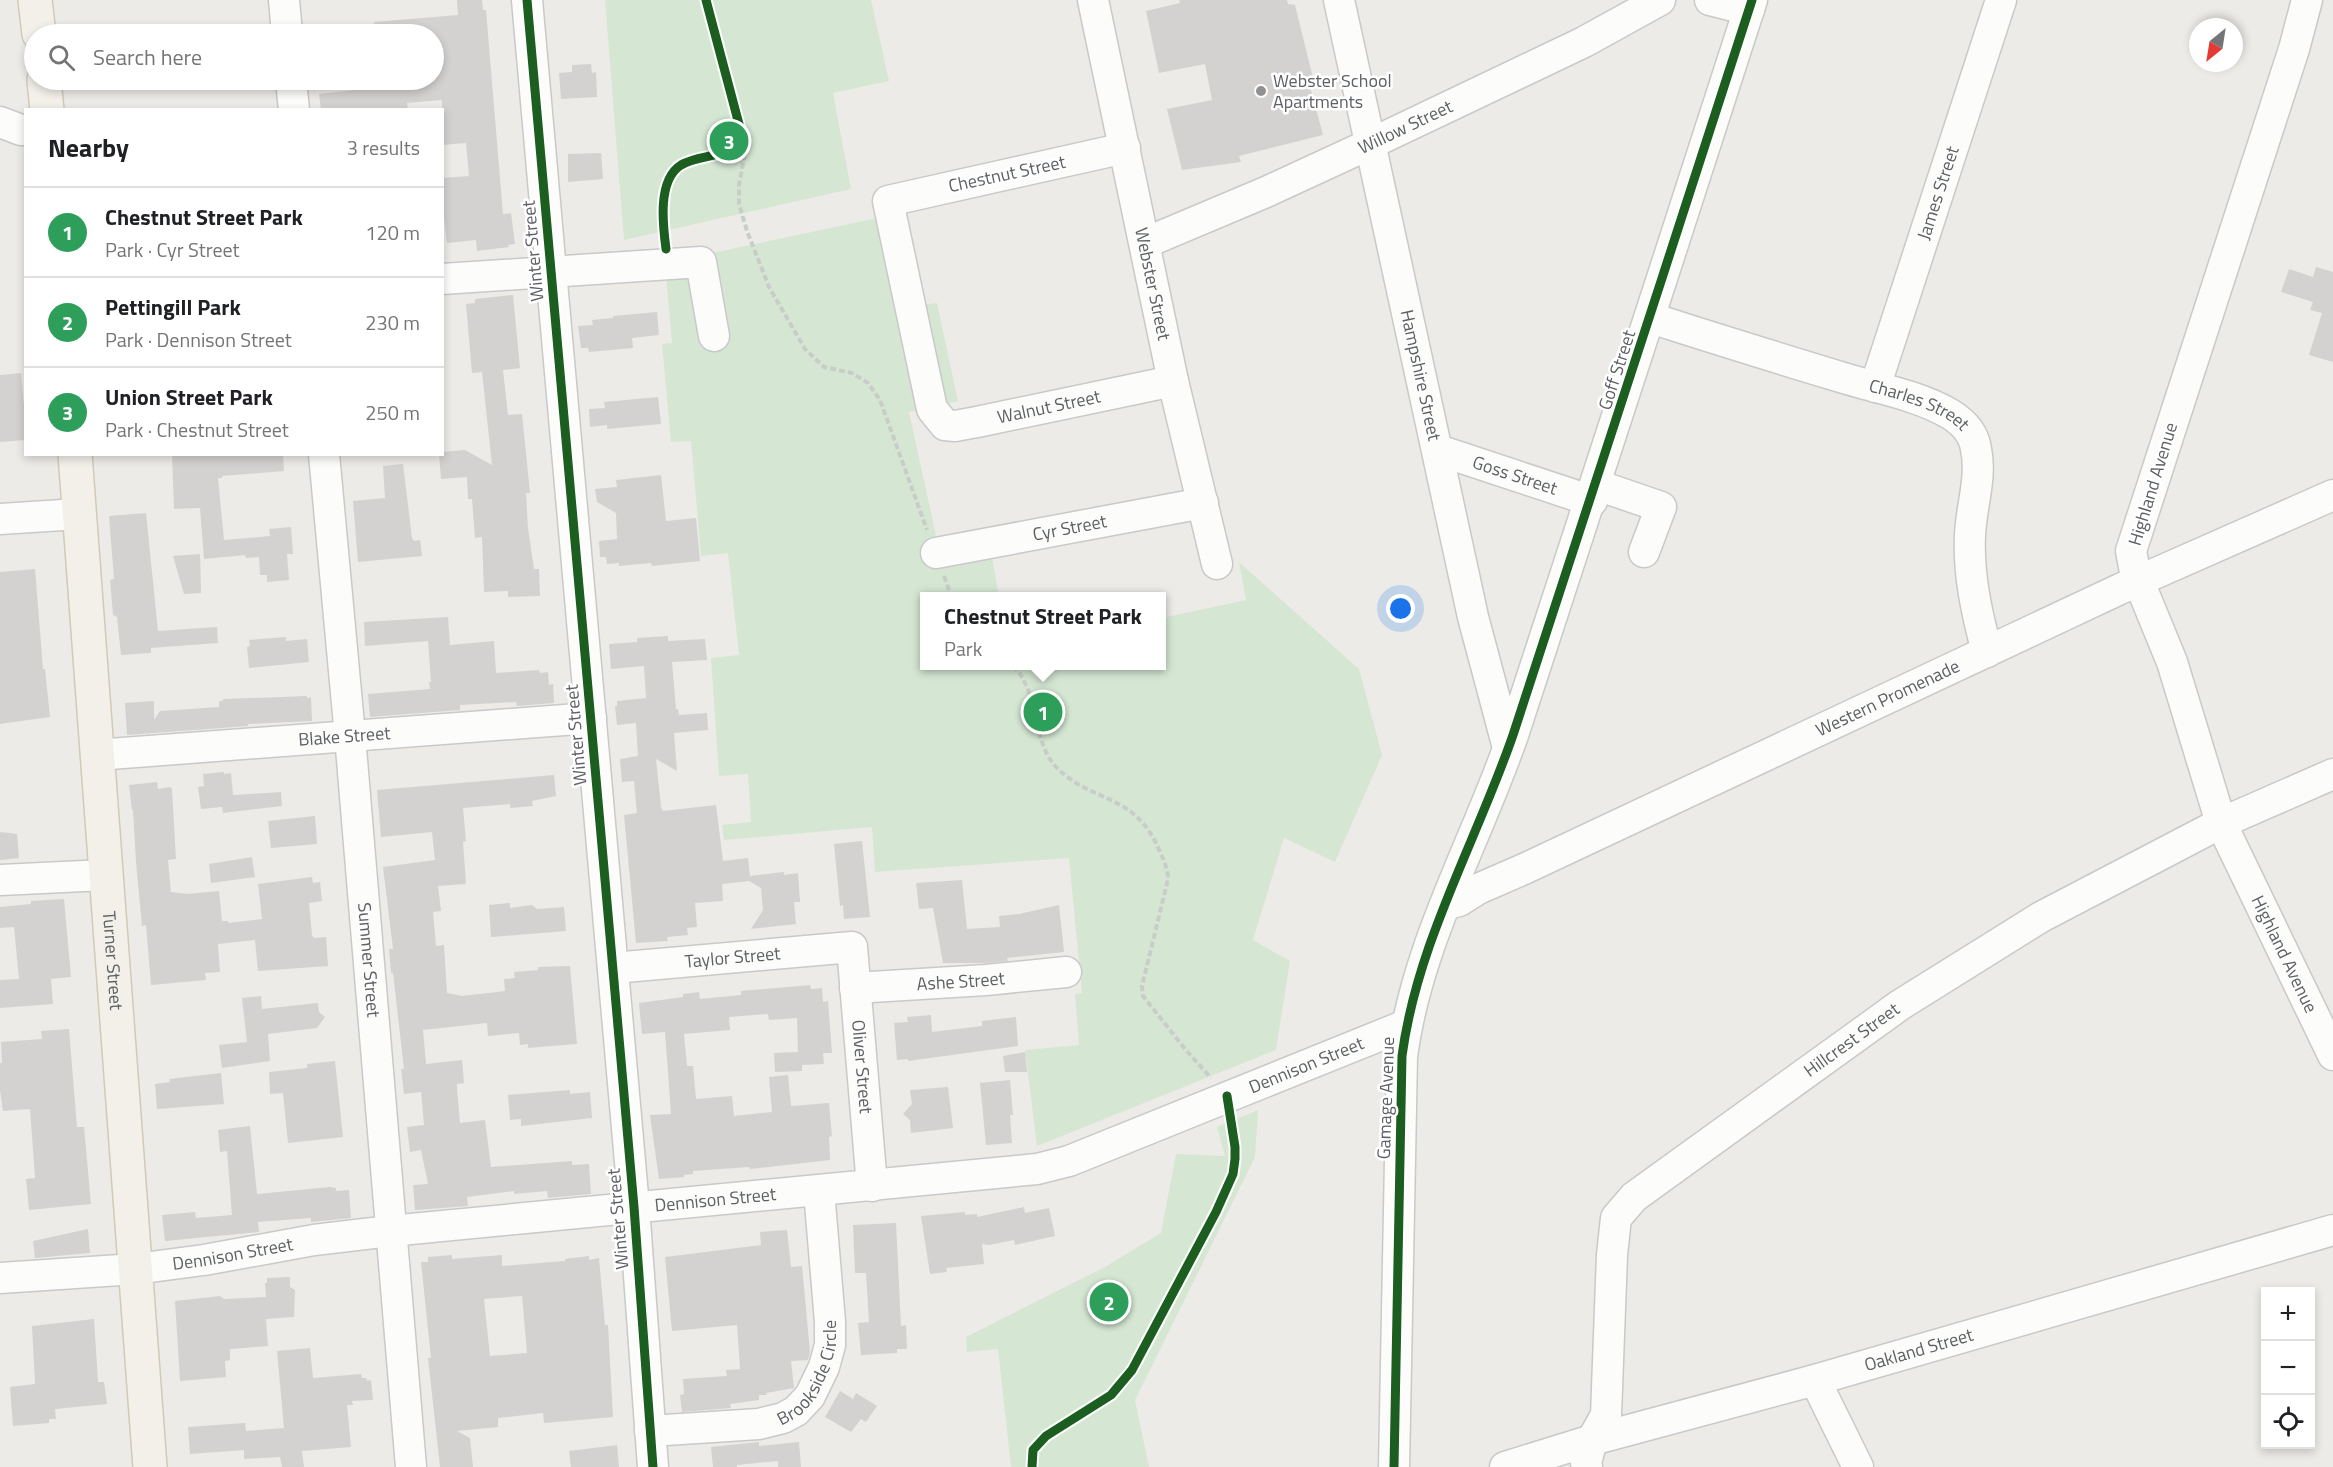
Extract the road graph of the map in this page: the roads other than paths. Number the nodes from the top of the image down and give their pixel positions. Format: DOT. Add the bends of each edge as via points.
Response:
graph roads {
  1 [pos="35,0"];
  2 [pos="284,0"];
  3 [pos="527,0"];
  4 [pos="1094,0"];
  5 [pos="1339,0"];
  6 [pos="1659,0"];
  7 [pos="1710,0"];
  8 [pos="2001,0"];
  9 [pos="2307,0"];
  10 [pos="1751,5"];
  11 [pos="38,24"];
  12 [pos="286,24"];
  13 [pos="45,90"];
  14 [pos="292,90"];
  15 [pos="47,108"];
  16 [pos="294,108"];
  17 [pos="0,122"];
  18 [pos="24,129"];
  19 [pos="1370,144"];
  20 [pos="1125,148"];
  21 [pos="1145,243"];
  22 [pos="552,273"];
  23 [pos="444,279"];
  24 [pos="1650,318"];
  25 [pos="714,336"];
  26 [pos="1173,381"];
  27 [pos="1875,387"];
  28 [pos="932,410"];
  29 [pos="1438,450"];
  30 [pos="75,456"];
  31 [pos="324,456"];
  32 [pos="1594,493"];
  33 [pos="2333,495"];
  34 [pos="1203,503"];
  35 [pos="78,514"];
  36 [pos="0,519"];
  37 [pos="1644,552"];
  38 [pos="936,554"];
  39 [pos="1217,564"];
  40 [pos="2139,582"];
  41 [pos="1988,652"];
  42 [pos="591,718"];
  43 [pos="350,736"];
  44 [pos="1508,748"];
  45 [pos="96,755"];
  46 [pos="2333,774"];
  47 [pos="2221,823"];
  48 [pos="105,875"];
  49 [pos="0,880"];
  50 [pos="1445,905"];
  51 [pos="852,947"];
  52 [pos="613,968"];
  53 [pos="1066,972"];
  54 [pos="855,988"];
  55 [pos="1406,1025"];
  56 [pos="2330,1041"];
  57 [pos="872,1186"];
  58 [pos="819,1191"];
  59 [pos="634,1207"];
  60 [pos="2333,1230"];
  61 [pos="390,1231"];
  62 [pos="135,1269"];
  63 [pos="0,1278"];
  64 [pos="1815,1380"];
  65 [pos="650,1431"];
  66 [pos="1590,1454"];
  67 [pos="150,1467"];
  68 [pos="411,1467"];
  69 [pos="653,1467"];
  70 [pos="1394,1467"];
  71 [pos="1505,1467"];
  72 [pos="1858,1467"];
  1 -- 11 [label="main road"];
  2 -- 12 [label="street"];
  3 -- 22 [label="street, Winter Street"];
  4 -- 20 [label="street, Webster Street"];
  5 -- 19 [label="street, Hampshire Street"];
  6 -- 19 [label="street, Willow Street" via="1584,42"];
  7 -- 10 [label="street"];
  8 -- 27 [label="street, James Street"];
  9 -- 40 [label="street, Highland Avenue" via="2134,541 2131,560"];
  10 -- 24 [label="street, Goff Street"];
  13 -- 15 [label="main road"];
  14 -- 16 [label="street"];
  17 -- 18 [label="street"];
  19 -- 21 [label="street, Willow Street"];
  19 -- 29 [label="street, Hampshire Street"];
  20 -- 21 [label="street, Webster Street"];
  20 -- 28 [label="street, Chestnut Street" via="888,201"];
  21 -- 26 [label="street, Webster Street"];
  22 -- 23 [label="street"];
  22 -- 25 [label="street" via="701,262"];
  22 -- 42 [label="street, Winter Street"];
  24 -- 27 [label="street, Charles Street"];
  24 -- 32 [label="street, Goff Street"];
  26 -- 28 [label="street, Walnut Street" via="955,426 945,425"];
  26 -- 34 [label="street, Webster Street"];
  27 -- 41 [label="street, Charles Street" via="1949,414 1968,430 1976,447 1979,471 1970,539 1973,594"];
  29 -- 32 [label="street, Goss Street"];
  29 -- 44 [label="street, Hampshire Street" via="1473,617"];
  30 -- 35 [label="main road, Turner Street"];
  31 -- 43 [label="street, Summer Street"];
  32 -- 37 [label="street, Goss Street" via="1660,507"];
  32 -- 44 [label="street, Goff Street"];
  33 -- 40 [label="street, Western Promenade"];
  34 -- 38 [label="street, Cyr Street"];
  34 -- 39 [label="street, Webster Street"];
  35 -- 36 [label="street"];
  35 -- 45 [label="main road, Turner Street"];
  40 -- 41 [label="street, Western Promenade"];
  40 -- 47 [label="street, Highland Avenue" via="2172,662"];
  41 -- 50 [label="street, Western Promenade"];
  42 -- 43 [label="street, Blake Street"];
  42 -- 52 [label="street, Winter Street"];
  43 -- 45 [label="street, Blake Street"];
  43 -- 61 [label="street, Summer Street"];
  44 -- 50 [label="street, Gamage Avenue"];
  45 -- 48 [label="main road, Turner Street"];
  46 -- 47 [label="street, Hillcrest Street"];
  47 -- 56 [label="street, Highland Avenue"];
  47 -- 66 [label="street, Hillcrest Street" via="2042,917 1900,1005 1634,1197 1616,1218 1606,1415"];
  48 -- 49 [label="street"];
  48 -- 62 [label="main road, Turner Street"];
  50 -- 55 [label="street, Gamage Avenue" via="1413,992"];
  51 -- 52 [label="street, Taylor Street"];
  51 -- 54 [label="street, Oliver Street"];
  52 -- 59 [label="street, Winter Street"];
  53 -- 54 [label="street, Ashe Street"];
  54 -- 57 [label="street, Oliver Street"];
  55 -- 57 [label="street, Dennison Street" via="1069,1161 1037,1169"];
  55 -- 70 [label="street, Gamage Avenue" via="1402,1056"];
  57 -- 58 [label="street, Dennison Street"];
  58 -- 59 [label="street, Dennison Street"];
  58 -- 65 [label="street, Brookside Circle" via="830,1345 810,1396 796,1411 759,1424"];
  59 -- 61 [label="street, Dennison Street"];
  59 -- 65 [label="street, Winter Street"];
  60 -- 64 [label="street, Oakland Street"];
  61 -- 62 [label="street, Dennison Street"];
  61 -- 68 [label="street, Summer Street"];
  62 -- 63 [label="street, Dennison Street"];
  62 -- 67 [label="main road, Turner Street"];
  64 -- 66 [label="street, Oakland Street"];
  64 -- 72 [label="street"];
  65 -- 69 [label="street, Winter Street"];
  66 -- 71 [label="street, Oakland Street"];
}
